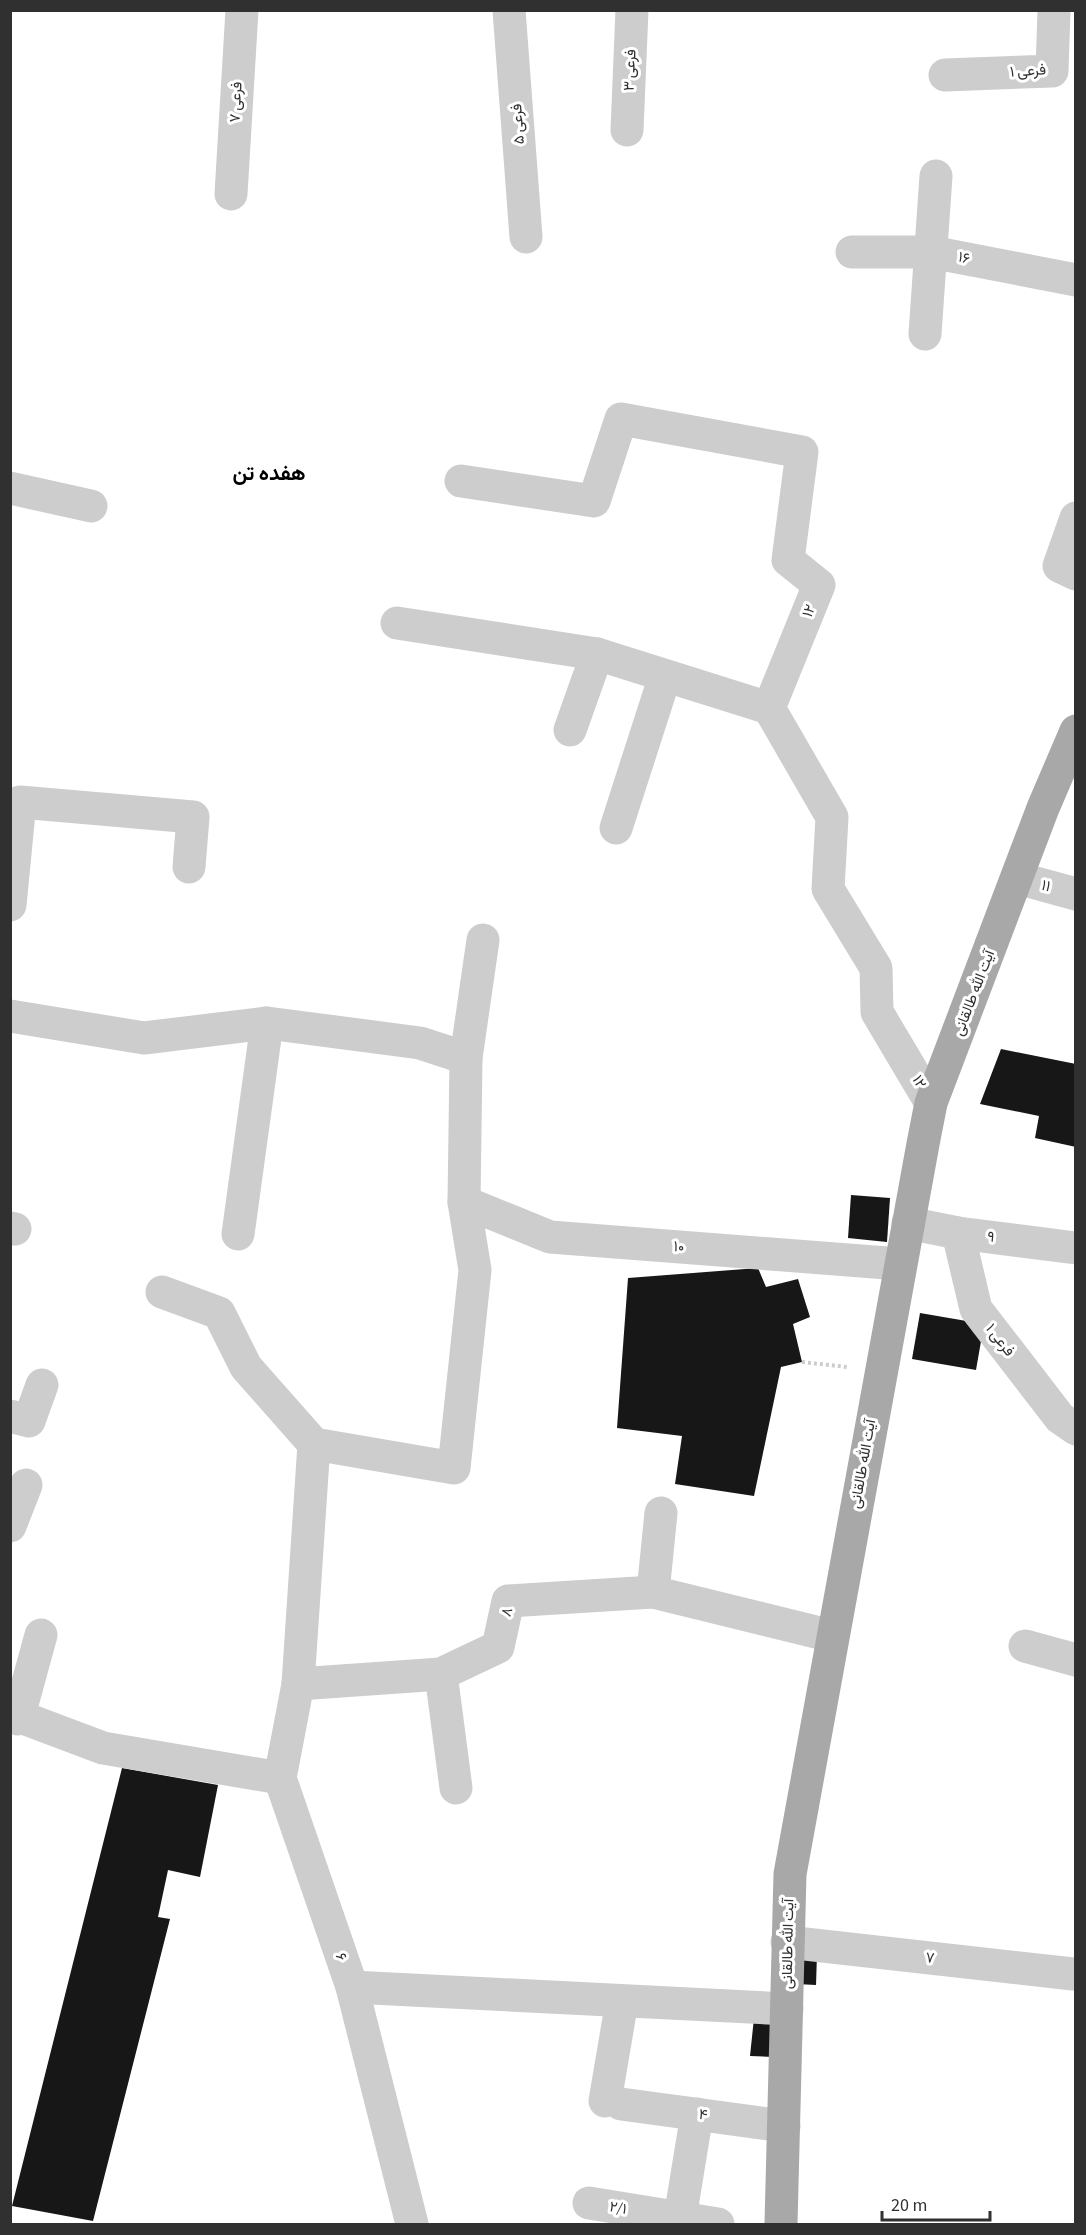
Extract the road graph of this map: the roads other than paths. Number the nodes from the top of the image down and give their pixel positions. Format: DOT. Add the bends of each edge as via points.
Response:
graph roads {
  1 [pos="242,10"];
  2 [pos="509,10"];
  3 [pos="632,10"];
  4 [pos="1054,10"];
  5 [pos="945,75"];
  6 [pos="627,130"];
  7 [pos="936,176"];
  8 [pos="231,194"];
  9 [pos="526,237"];
  10 [pos="852,252"];
  11 [pos="931,252"];
  12 [pos="1076,280"];
  13 [pos="925,334"];
  14 [pos="461,480"];
  15 [pos="10,488"];
  16 [pos="91,506"];
  17 [pos="1076,518"];
  18 [pos="1076,574"];
  19 [pos="397,623"];
  20 [pos="597,654"];
  21 [pos="665,676"];
  22 [pos="769,708"];
  23 [pos="570,729"];
  24 [pos="1076,731"];
  25 [pos="616,828"];
  26 [pos="189,867"];
  27 [pos="1017,878"];
  28 [pos="1076,894"];
  29 [pos="10,905"];
  30 [pos="483,940"];
  31 [pos="10,1016"];
  32 [pos="267,1023"];
  33 [pos="466,1058"];
  34 [pos="931,1103"];
  35 [pos="464,1202"];
  36 [pos="908,1223"];
  37 [pos="958,1233"];
  38 [pos="238,1234"];
  39 [pos="1076,1248"];
  40 [pos="900,1264"];
  41 [pos="162,1292"];
  42 [pos="42,1385"];
  43 [pos="10,1416"];
  44 [pos="1076,1429"];
  45 [pos="314,1444"];
  46 [pos="26,1485"];
  47 [pos="661,1513"];
  48 [pos="10,1526"];
  49 [pos="652,1592"];
  50 [pos="40,1635"];
  51 [pos="832,1636"];
  52 [pos="1024,1646"];
  53 [pos="1075,1659"];
  54 [pos="441,1674"];
  55 [pos="298,1684"];
  56 [pos="14,1716"];
  57 [pos="280,1778"];
  58 [pos="456,1788"];
  59 [pos="787,1942"];
  60 [pos="1075,1972"];
  61 [pos="352,1987"];
  62 [pos="622,2001"];
  63 [pos="787,2009"];
  64 [pos="697,2114"];
  65 [pos="784,2126"];
  66 [pos="589,2203"];
  67 [pos="680,2218"];
  68 [pos="412,2224"];
  69 [pos="718,2224"];
  70 [pos="782,2224"];
  1 -- 8 [label="street, فرعی ۷"];
  2 -- 9 [label="street, فرعی ۵"];
  3 -- 6 [label="street, فرعی ۳"];
  4 -- 5 [label="street, فرعی ۱" via="1052,71"];
  7 -- 11 [label="street"];
  10 -- 11 [label="street, ۱۶"];
  11 -- 12 [label="street, ۱۶"];
  11 -- 13 [label="street"];
  14 -- 22 [label="street, ۱۲" via="594,501 621,419 802,452 788,560 819,585"];
  15 -- 16 [label="street"];
  17 -- 18 [label="street" via="1059,566"];
  19 -- 20 [label="street"];
  20 -- 21 [label="street"];
  20 -- 23 [label="street"];
  21 -- 22 [label="street"];
  21 -- 25 [label="street"];
  22 -- 34 [label="street, ۱۲" via="832,817 828,889 876,968 877,1012"];
  24 -- 27 [label="main road, آیت الله طالقانی"];
  26 -- 29 [label="street" via="193,817 20,802"];
  27 -- 28 [label="street, ۱۱"];
  27 -- 34 [label="main road, آیت الله طالقانی"];
  30 -- 33 [label="street"];
  31 -- 32 [label="street" via="144,1038"];
  32 -- 33 [label="street" via="420,1043"];
  32 -- 38 [label="street"];
  33 -- 35 [label="street"];
  34 -- 36 [label="main road, آیت الله طالقانی"];
  35 -- 40 [label="street, ۱۰" via="550,1237"];
  35 -- 45 [label="street" via="475,1270 454,1468"];
  36 -- 37 [label="street, ۹"];
  36 -- 40 [label="main road, آیت الله طالقانی"];
  37 -- 39 [label="street, ۹"];
  37 -- 44 [label="street, فرعی ۱" via="976,1309 1060,1418"];
  40 -- 51 [label="main road, آیت الله طالقانی"];
  41 -- 45 [label="street" via="219,1313 246,1367"];
  42 -- 43 [label="street" via="29,1420"];
  45 -- 55 [label="street"];
  46 -- 48 [label="street"];
  47 -- 49 [label="street"];
  49 -- 51 [label="street, ۸"];
  49 -- 54 [label="street, ۸" via="508,1601 498,1647"];
  50 -- 56 [label="street"];
  51 -- 59 [label="main road, آیت الله طالقانی" via="790,1874"];
  52 -- 53 [label="street"];
  54 -- 55 [label="street, ۸"];
  54 -- 58 [label="street"];
  55 -- 57 [label="street"];
  56 -- 57 [label="street" via="103,1748"];
  57 -- 61 [label="street, ۶"];
  59 -- 60 [label="street, ۷"];
  59 -- 63 [label="main road, آیت الله طالقانی"];
  61 -- 62 [label="street"];
  61 -- 68 [label="street, ۶"];
  62 -- 63 [label="street"];
  62 -- 64 [label="street, ۴" via="613,2102"];
  63 -- 65 [label="main road, آیت الله طالقانی"];
  64 -- 65 [label="street, ۴"];
  64 -- 67 [label="street"];
  65 -- 70 [label="main road, آیت الله طالقانی"];
  66 -- 67 [label="street, ۲/۱"];
  67 -- 69 [label="street, ۲/۱"];
}
